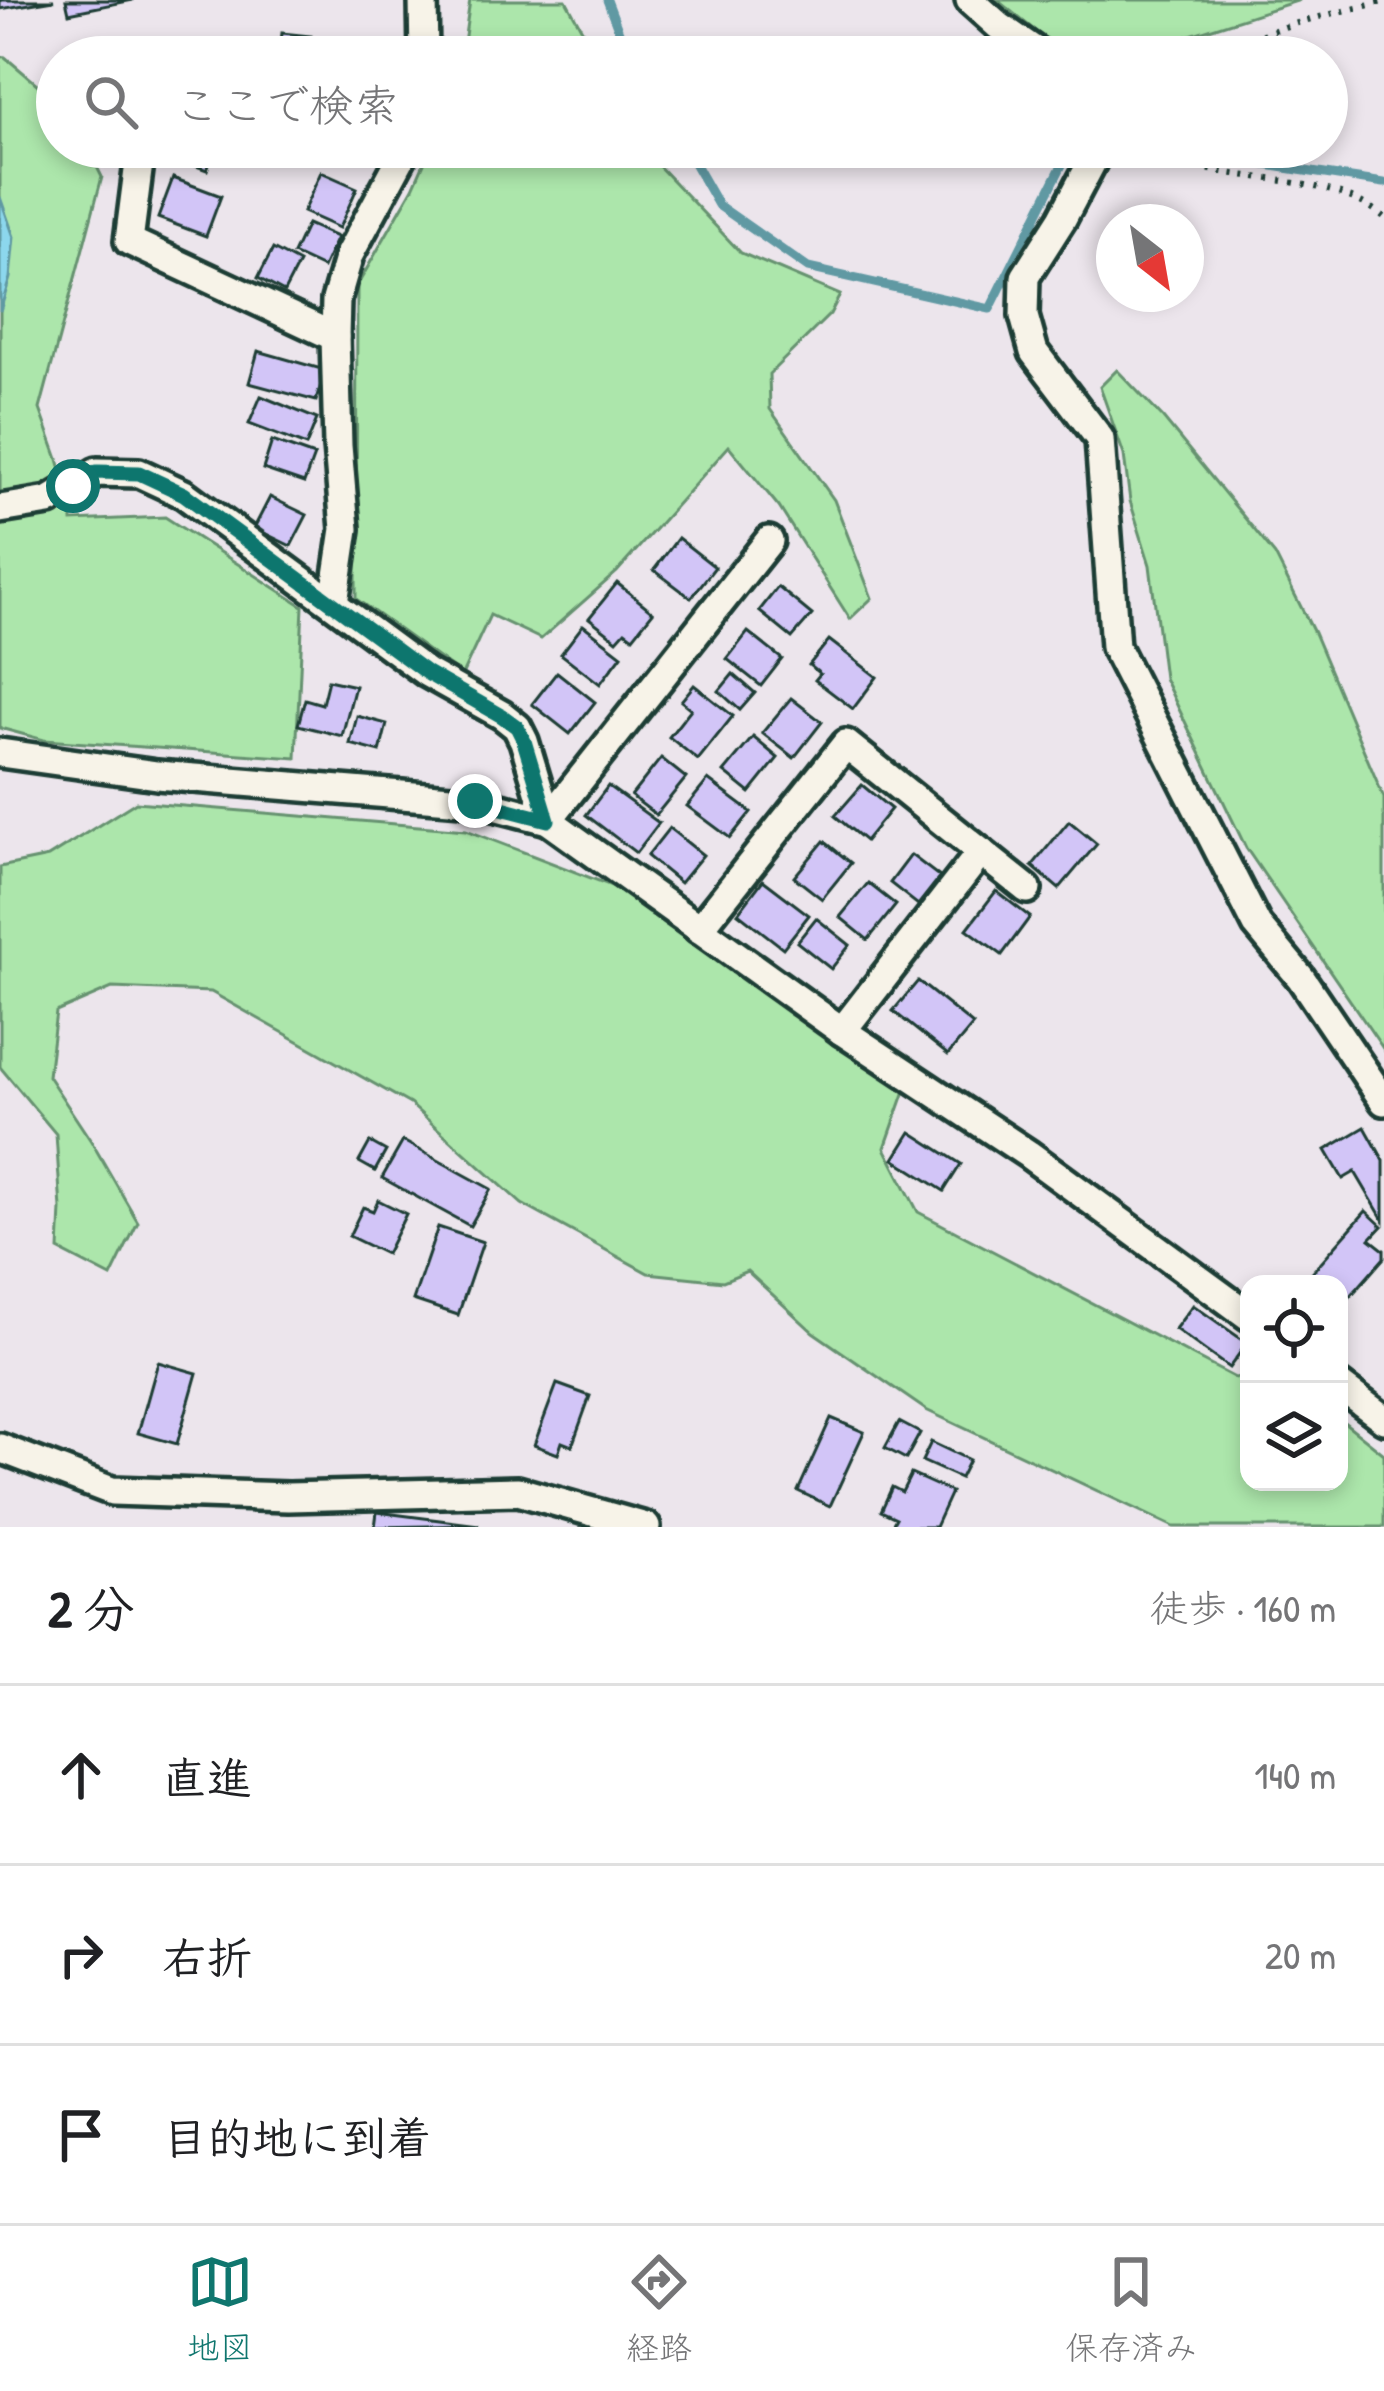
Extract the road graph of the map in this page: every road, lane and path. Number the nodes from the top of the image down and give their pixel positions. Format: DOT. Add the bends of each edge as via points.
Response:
graph roads {
  1 [pos="423,0"];
  2 [pos="970,0"];
  3 [pos="1384,2"];
  4 [pos="424,36"];
  5 [pos="1014,36"];
  6 [pos="1256,36"];
  7 [pos="138,168"];
  8 [pos="385,168"];
  9 [pos="1089,168"];
  10 [pos="1196,168"];
  11 [pos="1384,217"];
  12 [pos="334,337"];
  13 [pos="0,509"];
  14 [pos="770,541"];
  15 [pos="334,603"];
  16 [pos="0,753"];
  17 [pos="548,820"];
  18 [pos="981,852"];
  19 [pos="1027,889"];
  20 [pos="699,929"];
  21 [pos="842,1030"];
  22 [pos="1384,1102"];
  23 [pos="1240,1309"];
  24 [pos="1348,1391"];
  25 [pos="1384,1419"];
  26 [pos="0,1448"];
  27 [pos="646,1527"];
  1 -- 4 [label="street"];
  2 -- 5 [label="street"];
  3 -- 6 [label="path"];
  7 -- 12 [label="street" via="129,241"];
  8 -- 12 [label="street" via="349,255"];
  9 -- 22 [label="street" via="1025,277 1024,316 1034,352 1100,439 1115,647 1257,925"];
  10 -- 11 [label="path" via="1308,186 1366,202"];
  12 -- 15 [label="street" via="345,529"];
  13 -- 15 [label="street" via="49,501 97,472 139,473 184,494"];
  14 -- 17 [label="street"];
  15 -- 17 [label="street" via="517,727"];
  16 -- 17 [label="street" via="157,775 475,801"];
  17 -- 20 [label="street"];
  18 -- 19 [label="street"];
  18 -- 20 [label="street" via="846,744"];
  18 -- 21 [label="street"];
  20 -- 21 [label="street"];
  21 -- 23 [label="street"];
  24 -- 25 [label="street"];
  26 -- 27 [label="street" via="112,1491 518,1491"];
}
